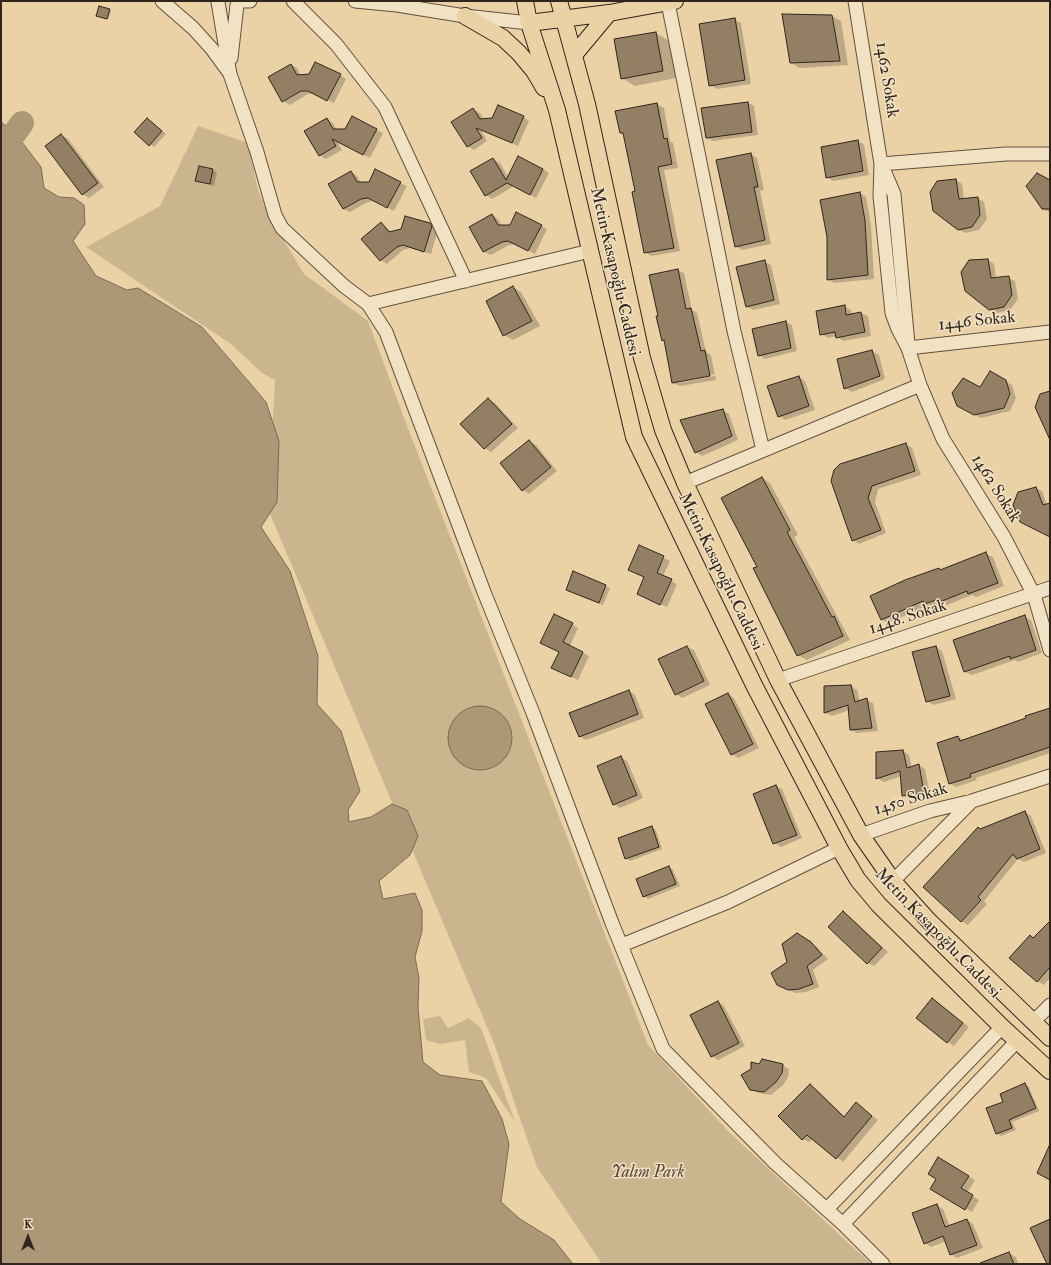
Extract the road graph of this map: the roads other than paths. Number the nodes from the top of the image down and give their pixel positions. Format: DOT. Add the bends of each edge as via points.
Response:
graph roads {
  1 [pos="162,1"];
  2 [pos="218,1"];
  3 [pos="293,1"];
  4 [pos="355,1"];
  5 [pos="525,1"];
  6 [pos="559,1"];
  7 [pos="855,1"];
  8 [pos="243,2"];
  9 [pos="671,2"];
  10 [pos="609,13"];
  11 [pos="465,16"];
  12 [pos="563,19"];
  13 [pos="529,23"];
  14 [pos="574,55"];
  15 [pos="230,74"];
  16 [pos="557,110"];
  17 [pos="1050,154"];
  18 [pos="881,164"];
  19 [pos="590,251"];
  20 [pos="466,280"];
  21 [pos="368,304"];
  22 [pos="1050,332"];
  23 [pos="908,348"];
  24 [pos="920,385"];
  25 [pos="763,450"];
  26 [pos="685,483"];
  27 [pos="1050,588"];
  28 [pos="1034,595"];
  29 [pos="1050,650"];
  30 [pos="778,680"];
  31 [pos="1050,776"];
  32 [pos="972,801"];
  33 [pos="861,835"];
  34 [pos="839,848"];
  35 [pos="893,881"];
  36 [pos="622,945"];
  37 [pos="1050,1005"];
  38 [pos="1033,1022"];
  39 [pos="1002,1027"];
  40 [pos="1050,1038"];
  41 [pos="1017,1041"];
  42 [pos="1050,1071"];
  43 [pos="827,1209"];
  44 [pos="842,1224"];
  45 [pos="883,1264"];
  1 -- 15 [label="street" via="193,28"];
  2 -- 8 [label="street" via="231,6"];
  2 -- 15 [label="street"];
  3 -- 20 [label="street" via="336,44 385,107"];
  4 -- 11 [label="street"];
  5 -- 13 [label="main road, Metin Kasapoğlu Caddesi"];
  6 -- 12 [label="main road, Metin Kasapoğlu Caddesi"];
  7 -- 18 [label="street, 1462 Sokak"];
  8 -- 15 [label="street"];
  9 -- 10 [label="main road"];
  9 -- 25 [label="street" via="734,331"];
  10 -- 12 [label="main road"];
  10 -- 14 [label="main road"];
  11 -- 13 [label="street"];
  11 -- 16 [label="main road" via="503,38 519,53 534,71"];
  12 -- 13 [label="main road"];
  12 -- 14 [label="main road, Metin Kasapoğlu Caddesi"];
  13 -- 16 [label="main road, Metin Kasapoğlu Caddesi"];
  14 -- 26 [label="main road, Metin Kasapoğlu Caddesi" via="642,358 663,430"];
  15 -- 21 [label="street" via="257,152 275,215 282,228 344,286"];
  16 -- 19 [label="main road, Metin Kasapoğlu Caddesi"];
  17 -- 18 [label="street" via="1006,154"];
  18 -- 23 [label="street, 1462 Sokak" via="894,194"];
  19 -- 20 [label="street"];
  19 -- 34 [label="main road, Metin Kasapoğlu Caddesi" via="634,436 754,685"];
  20 -- 21 [label="street"];
  21 -- 36 [label="street" via="386,332"];
  22 -- 23 [label="street, 1446 Sokak"];
  23 -- 24 [label="street, 1462 Sokak"];
  24 -- 25 [label="street"];
  24 -- 28 [label="street, 1462 Sokak" via="943,439 1004,537"];
  25 -- 26 [label="street"];
  26 -- 30 [label="main road, Metin Kasapoğlu Caddesi"];
  27 -- 28 [label="street, 1448. Sokak"];
  28 -- 29 [label="street, 1462 Sokak"];
  28 -- 30 [label="street, 1448. Sokak"];
  30 -- 33 [label="main road, Metin Kasapoğlu Caddesi"];
  31 -- 32 [label="street, 1450 Sokak"];
  32 -- 33 [label="street, 1450 Sokak" via="930,811"];
  32 -- 35 [label="street, 1450 Sokak"];
  33 -- 35 [label="main road, Metin Kasapoğlu Caddesi"];
  34 -- 36 [label="street" via="728,902"];
  34 -- 39 [label="main road, Metin Kasapoğlu Caddesi" via="858,880 879,905"];
  35 -- 38 [label="main road, Metin Kasapoğlu Caddesi" via="929,921"];
  36 -- 43 [label="street" via="663,1049 775,1163"];
  37 -- 38 [label="street"];
  38 -- 40 [label="main road, Metin Kasapoğlu Caddesi"];
  39 -- 41 [label="main road, Metin Kasapoğlu Caddesi"];
  39 -- 43 [label="street"];
  41 -- 42 [label="main road, Metin Kasapoğlu Caddesi"];
  41 -- 44 [label="street"];
  43 -- 44 [label="street"];
  44 -- 45 [label="street"];
}
